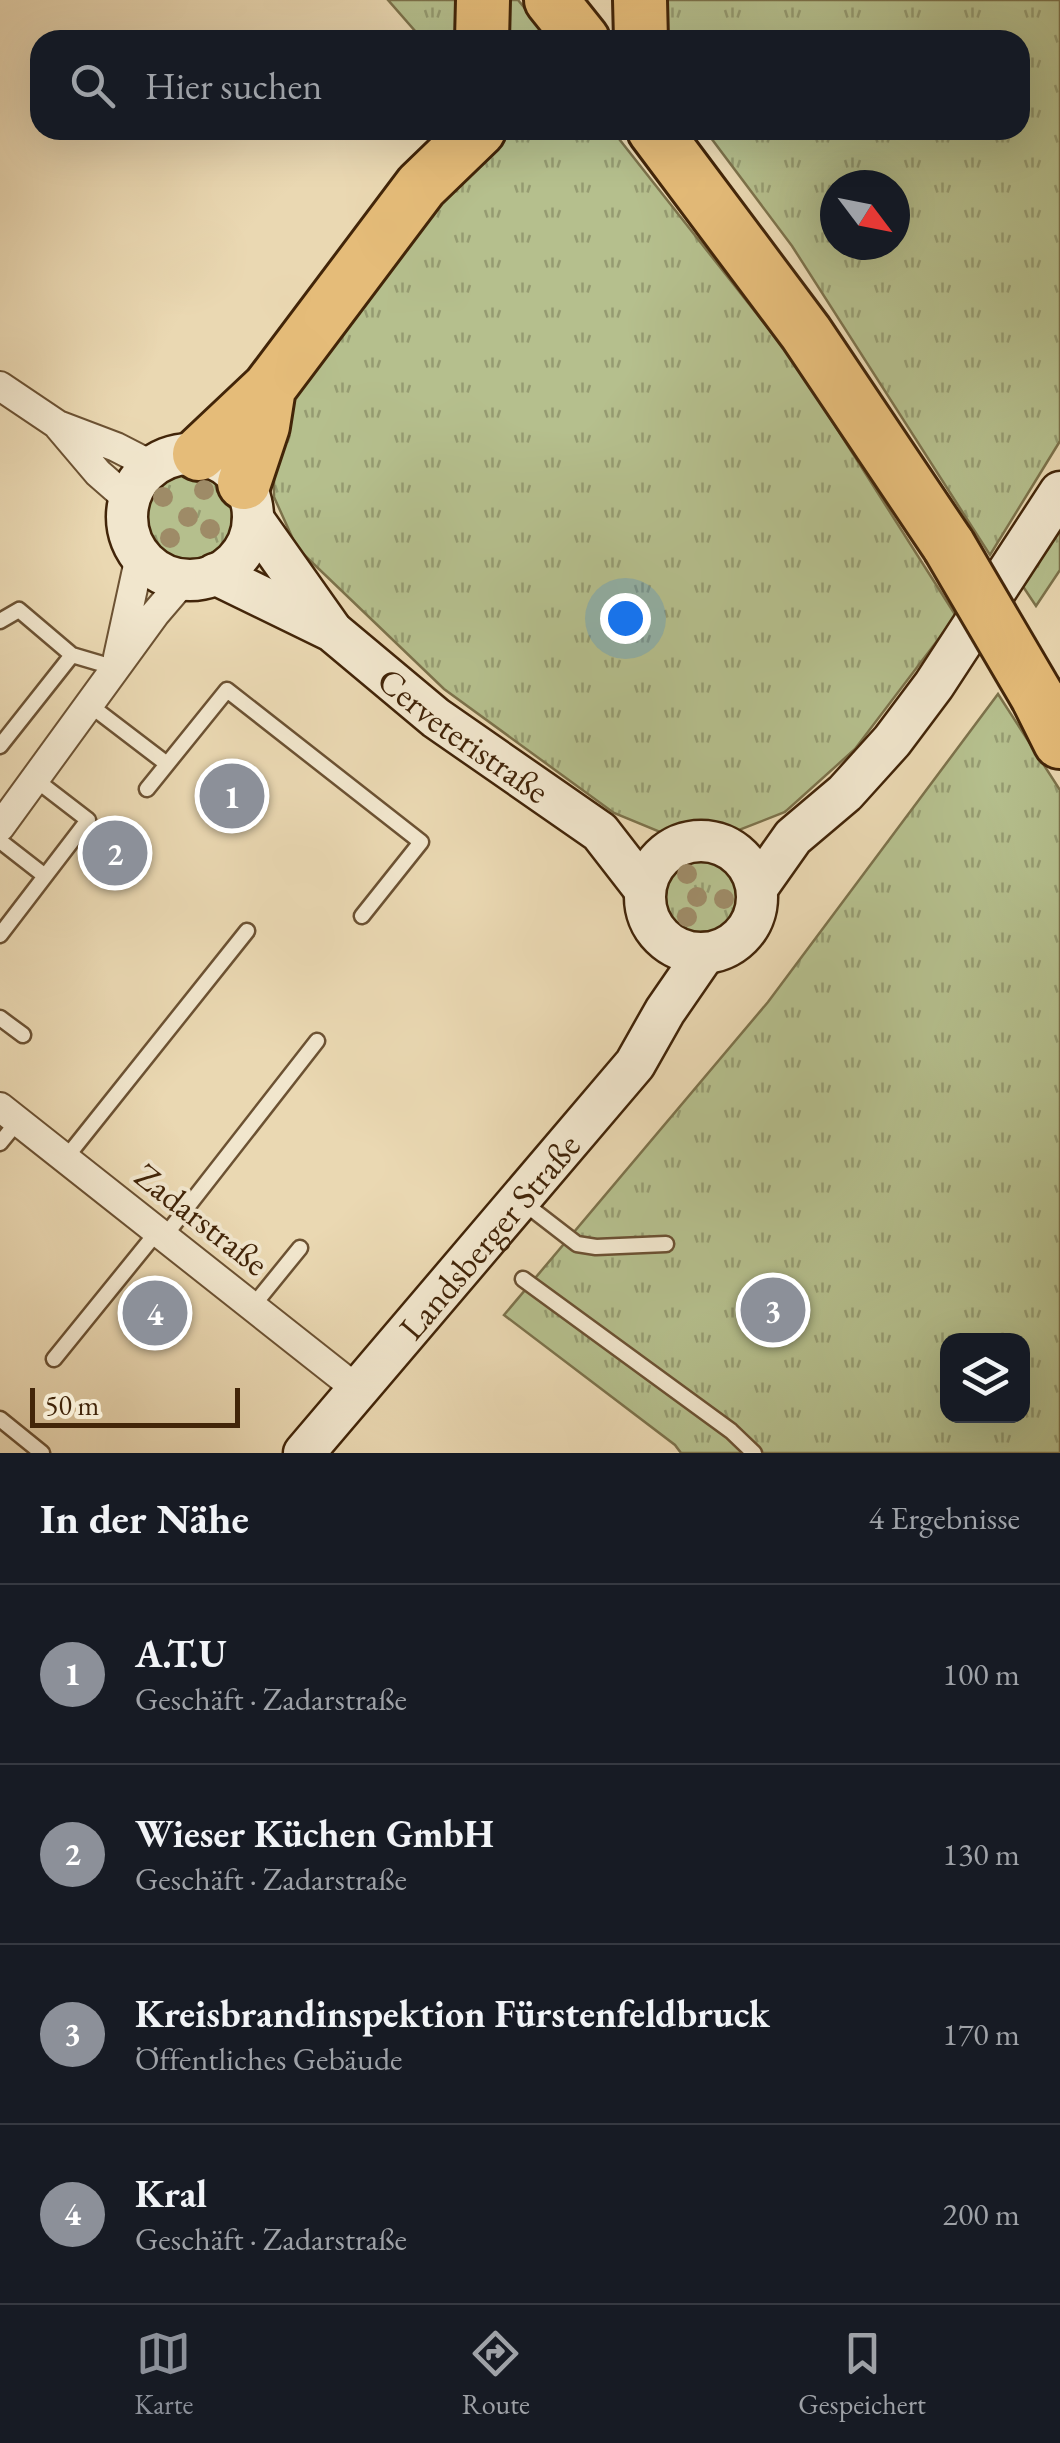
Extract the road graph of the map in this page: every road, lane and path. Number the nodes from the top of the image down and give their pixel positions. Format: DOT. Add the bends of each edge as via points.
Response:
graph roads {
  1 [pos="483,0"];
  2 [pos="551,0"];
  3 [pos="640,0"];
  4 [pos="482,30"];
  5 [pos="575,30"];
  6 [pos="641,30"];
  7 [pos="443,140"];
  8 [pos="469,140"];
  9 [pos="661,140"];
  10 [pos="421,186"];
  11 [pos="0,386"];
  12 [pos="268,388"];
  13 [pos="58,425"];
  14 [pos="176,460"];
  15 [pos="1060,492"];
  16 [pos="129,500"];
  17 [pos="248,501"];
  18 [pos="140,556"];
  19 [pos="200,577"];
  20 [pos="0,620"];
  21 [pos="332,631"];
  22 [pos="72,655"];
  23 [pos="116,668"];
  24 [pos="91,706"];
  25 [pos="1060,742"];
  26 [pos="0,746"];
  27 [pos="167,764"];
  28 [pos="36,780"];
  29 [pos="147,790"];
  30 [pos="1,828"];
  31 [pos="600,832"];
  32 [pos="793,837"];
  33 [pos="672,850"];
  34 [pos="734,850"];
  35 [pos="45,876"];
  36 [pos="757,888"];
  37 [pos="645,890"];
  38 [pos="362,916"];
  39 [pos="247,930"];
  40 [pos="0,936"];
  41 [pos="663,939"];
  42 [pos="705,954"];
  43 [pos="665,1011"];
  44 [pos="0,1018"];
  45 [pos="22,1036"];
  46 [pos="317,1041"];
  47 [pos="6,1123"];
  48 [pos="65,1159"];
  49 [pos="520,1200"];
  50 [pos="160,1235"];
  51 [pos="666,1244"];
  52 [pos="300,1248"];
  53 [pos="522,1278"];
  54 [pos="252,1306"];
  55 [pos="54,1359"];
  56 [pos="358,1390"];
  57 [pos="0,1419"];
  58 [pos="42,1453"];
  59 [pos="304,1453"];
  60 [pos="754,1453"];
  1 -- 4 [label="highway"];
  2 -- 5 [label="highway"];
  3 -- 6 [label="highway"];
  7 -- 10 [label="highway"];
  8 -- 10 [label="highway"];
  9 -- 25 [label="highway, bridge" via="806,333 949,546"];
  10 -- 12 [label="highway"];
  11 -- 13 [label="street, Cerveteristraße"];
  12 -- 14 [label="highway"];
  12 -- 17 [label="highway"];
  13 -- 14 [label="street, Cerveteristraße"];
  13 -- 16 [label="street, Cerveteristraße"];
  14 -- 16 [label="street" via="136,483"];
  14 -- 17 [label="street, Cerveteristraße" via="216,459 232,469"];
  15 -- 32 [label="street" via="892,742"];
  16 -- 18 [label="street" via="128,526"];
  17 -- 19 [label="street" via="241,554"];
  17 -- 21 [label="street, Cerveteristraße"];
  18 -- 19 [label="street, Cerveteristraße" via="166,575"];
  18 -- 23 [label="street"];
  19 -- 21 [label="street, Cerveteristraße"];
  19 -- 23 [label="street"];
  20 -- 22 [label="lane" via="20,610"];
  21 -- 31 [label="street, Cerveteristraße" via="436,718"];
  22 -- 23 [label="lane"];
  22 -- 26 [label="lane"];
  23 -- 24 [label="street"];
  24 -- 27 [label="lane"];
  24 -- 28 [label="street"];
  27 -- 29 [label="lane"];
  27 -- 38 [label="lane" via="227,690 421,842"];
  28 -- 30 [label="street"];
  28 -- 35 [label="lane" via="88,820"];
  30 -- 35 [label="lane"];
  31 -- 33 [label="street, Cerveteristraße"];
  31 -- 37 [label="street, Cerveteristraße"];
  32 -- 34 [label="street"];
  32 -- 36 [label="street"];
  33 -- 34 [label="street" via="701,841"];
  33 -- 37 [label="street" via="654,866"];
  34 -- 36 [label="street"];
  35 -- 40 [label="lane"];
  36 -- 42 [label="street" via="751,922 740,938"];
  37 -- 41 [label="street" via="649,919"];
  39 -- 48 [label="lane"];
  41 -- 42 [label="street"];
  41 -- 43 [label="street"];
  42 -- 43 [label="street, Landsberger Straße"];
  43 -- 49 [label="street, Landsberger Straße" via="635,1064"];
  44 -- 45 [label="lane"];
  46 -- 50 [label="lane"];
  47 -- 48 [label="street, Zadarstraße"];
  48 -- 50 [label="street, Zadarstraße"];
  49 -- 51 [label="lane" via="576,1244"];
  49 -- 56 [label="street, Landsberger Straße"];
  50 -- 54 [label="street, Zadarstraße"];
  50 -- 55 [label="lane"];
  52 -- 54 [label="lane"];
  53 -- 60 [label="lane"];
  54 -- 56 [label="street, Zadarstraße"];
  56 -- 59 [label="street, Landsberger Straße"];
  57 -- 58 [label="lane"];
}
